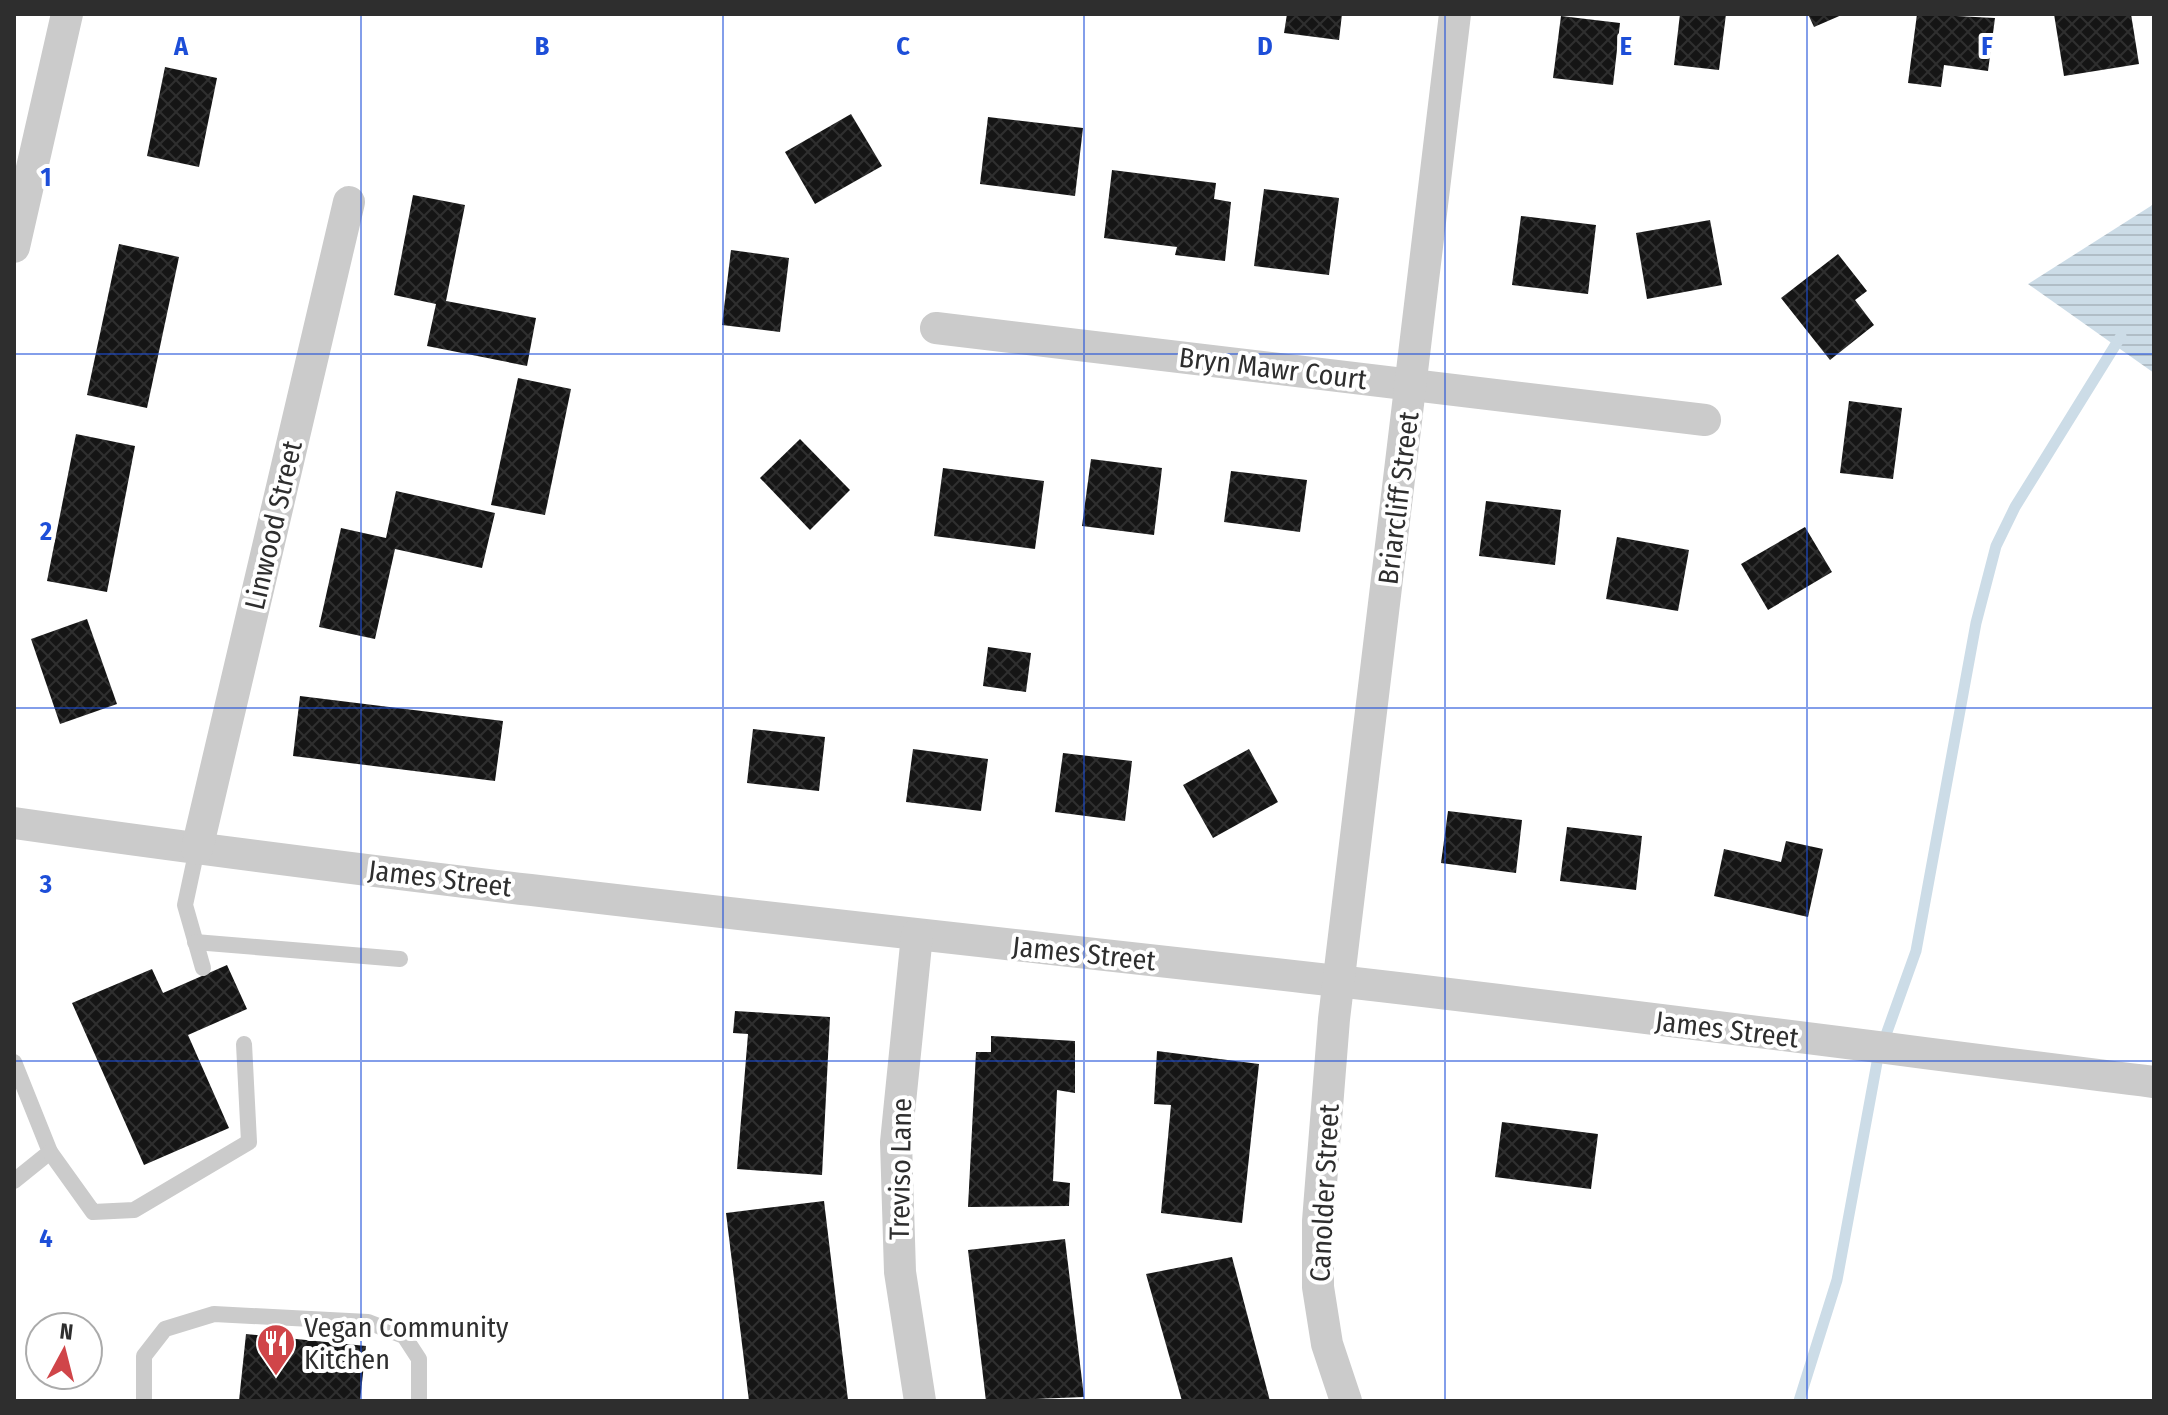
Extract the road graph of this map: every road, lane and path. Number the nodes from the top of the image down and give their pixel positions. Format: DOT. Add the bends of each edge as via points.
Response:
graph roads {
  1 [pos="67,14"];
  2 [pos="1455,14"];
  3 [pos="349,202"];
  4 [pos="14,247"];
  5 [pos="936,328"];
  6 [pos="1412,385"];
  7 [pos="1705,420"];
  8 [pos="14,823"];
  9 [pos="197,849"];
  10 [pos="917,935"];
  11 [pos="195,942"];
  12 [pos="400,959"];
  13 [pos="203,968"];
  14 [pos="1339,981"];
  15 [pos="244,1044"];
  16 [pos="14,1062"];
  17 [pos="2154,1082"];
  18 [pos="50,1152"];
  19 [pos="14,1181"];
  20 [pos="144,1401"];
  21 [pos="419,1401"];
  22 [pos="920,1401"];
  23 [pos="1346,1401"];
  1 -- 4 [label="street"];
  2 -- 6 [label="street, Briarcliff Street"];
  3 -- 9 [label="street, Linwood Street"];
  5 -- 6 [label="street, Bryn Mawr Court"];
  6 -- 7 [label="street, Bryn Mawr Court"];
  6 -- 14 [label="street, Briarcliff Street"];
  8 -- 9 [label="street, James Street"];
  9 -- 10 [label="street, James Street"];
  9 -- 11 [label="lane" via="185,905"];
  10 -- 14 [label="street, James Street"];
  10 -- 22 [label="street, Treviso Lane" via="896,1142 900,1272"];
  11 -- 12 [label="lane"];
  11 -- 13 [label="lane"];
  14 -- 17 [label="street, James Street"];
  14 -- 23 [label="street, Canolder Street" via="1318,1221 1318,1287 1327,1344"];
  15 -- 18 [label="lane" via="249,1142 134,1210 93,1212"];
  16 -- 18 [label="lane"];
  18 -- 19 [label="lane"];
  20 -- 21 [label="lane" via="144,1356 165,1329 214,1314 368,1322 404,1336 419,1359"];
}
